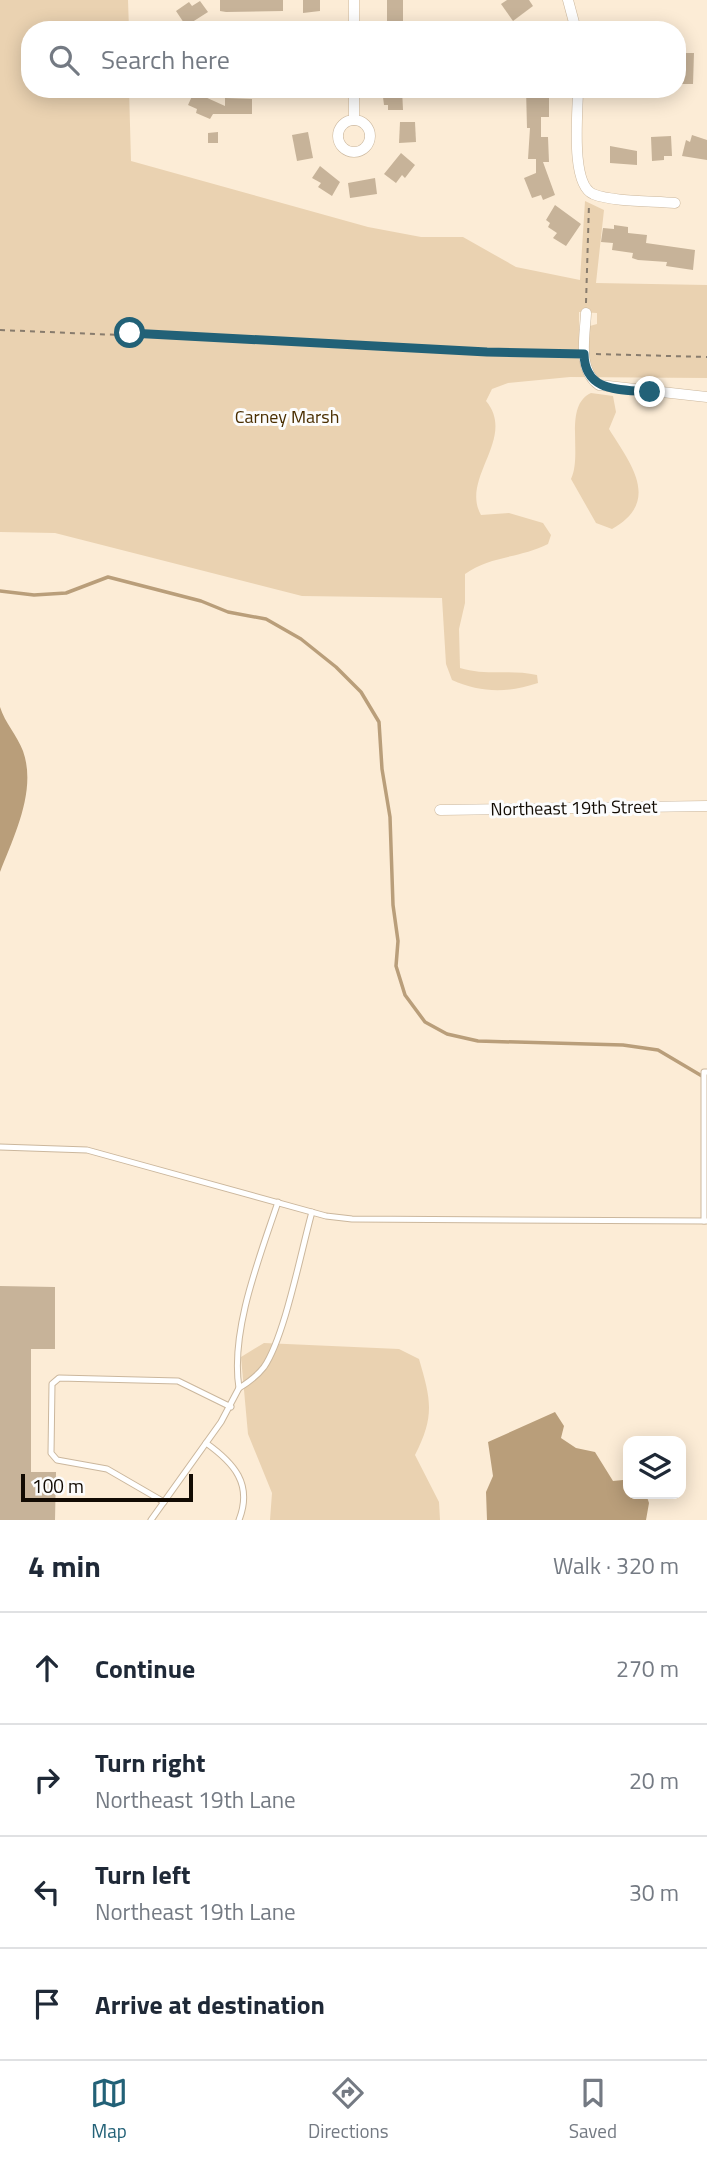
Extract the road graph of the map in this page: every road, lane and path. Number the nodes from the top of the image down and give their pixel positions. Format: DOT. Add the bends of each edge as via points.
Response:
graph roads {
  1 [pos="354,0"];
  2 [pos="568,0"];
  3 [pos="354,21"];
  4 [pos="574,21"];
  5 [pos="354,98"];
  6 [pos="578,98"];
  7 [pos="354,120"];
  8 [pos="591,193"];
  9 [pos="675,203"];
  10 [pos="586,313"];
  11 [pos="0,330"];
  12 [pos="584,354"];
  13 [pos="707,357"];
  14 [pos="707,397"];
  15 [pos="707,806"];
  16 [pos="440,810"];
  17 [pos="707,1072"];
  18 [pos="0,1147"];
  19 [pos="278,1202"];
  20 [pos="312,1212"];
  21 [pos="705,1221"];
  22 [pos="239,1388"];
  23 [pos="231,1407"];
  24 [pos="206,1443"];
  25 [pos="164,1502"];
  26 [pos="151,1520"];
  27 [pos="239,1520"];
  1 -- 3 [label="street"];
  2 -- 4 [label="street"];
  5 -- 7 [label="street"];
  6 -- 8 [label="street" via="578,172"];
  8 -- 9 [label="street"];
  8 -- 10 [label="path"];
  10 -- 12 [label="street"];
  11 -- 12 [label="path"];
  12 -- 13 [label="path"];
  12 -- 14 [label="street" via="587,373 598,385"];
  15 -- 16 [label="street, Northeast 19th Street"];
  17 -- 21 [label="lane"];
  18 -- 19 [label="lane" via="87,1150"];
  19 -- 20 [label="lane"];
  19 -- 22 [label="lane" via="241,1334 236,1371"];
  20 -- 21 [label="lane" via="352,1219"];
  20 -- 22 [label="lane" via="277,1339 265,1366"];
  22 -- 23 [label="lane"];
  23 -- 24 [label="lane"];
  23 -- 25 [label="lane" via="178,1381 59,1378 52,1384 51,1453 57,1460 107,1469"];
  24 -- 25 [label="lane"];
  24 -- 27 [label="lane" via="235,1467 242,1480"];
  25 -- 26 [label="lane"];
}
